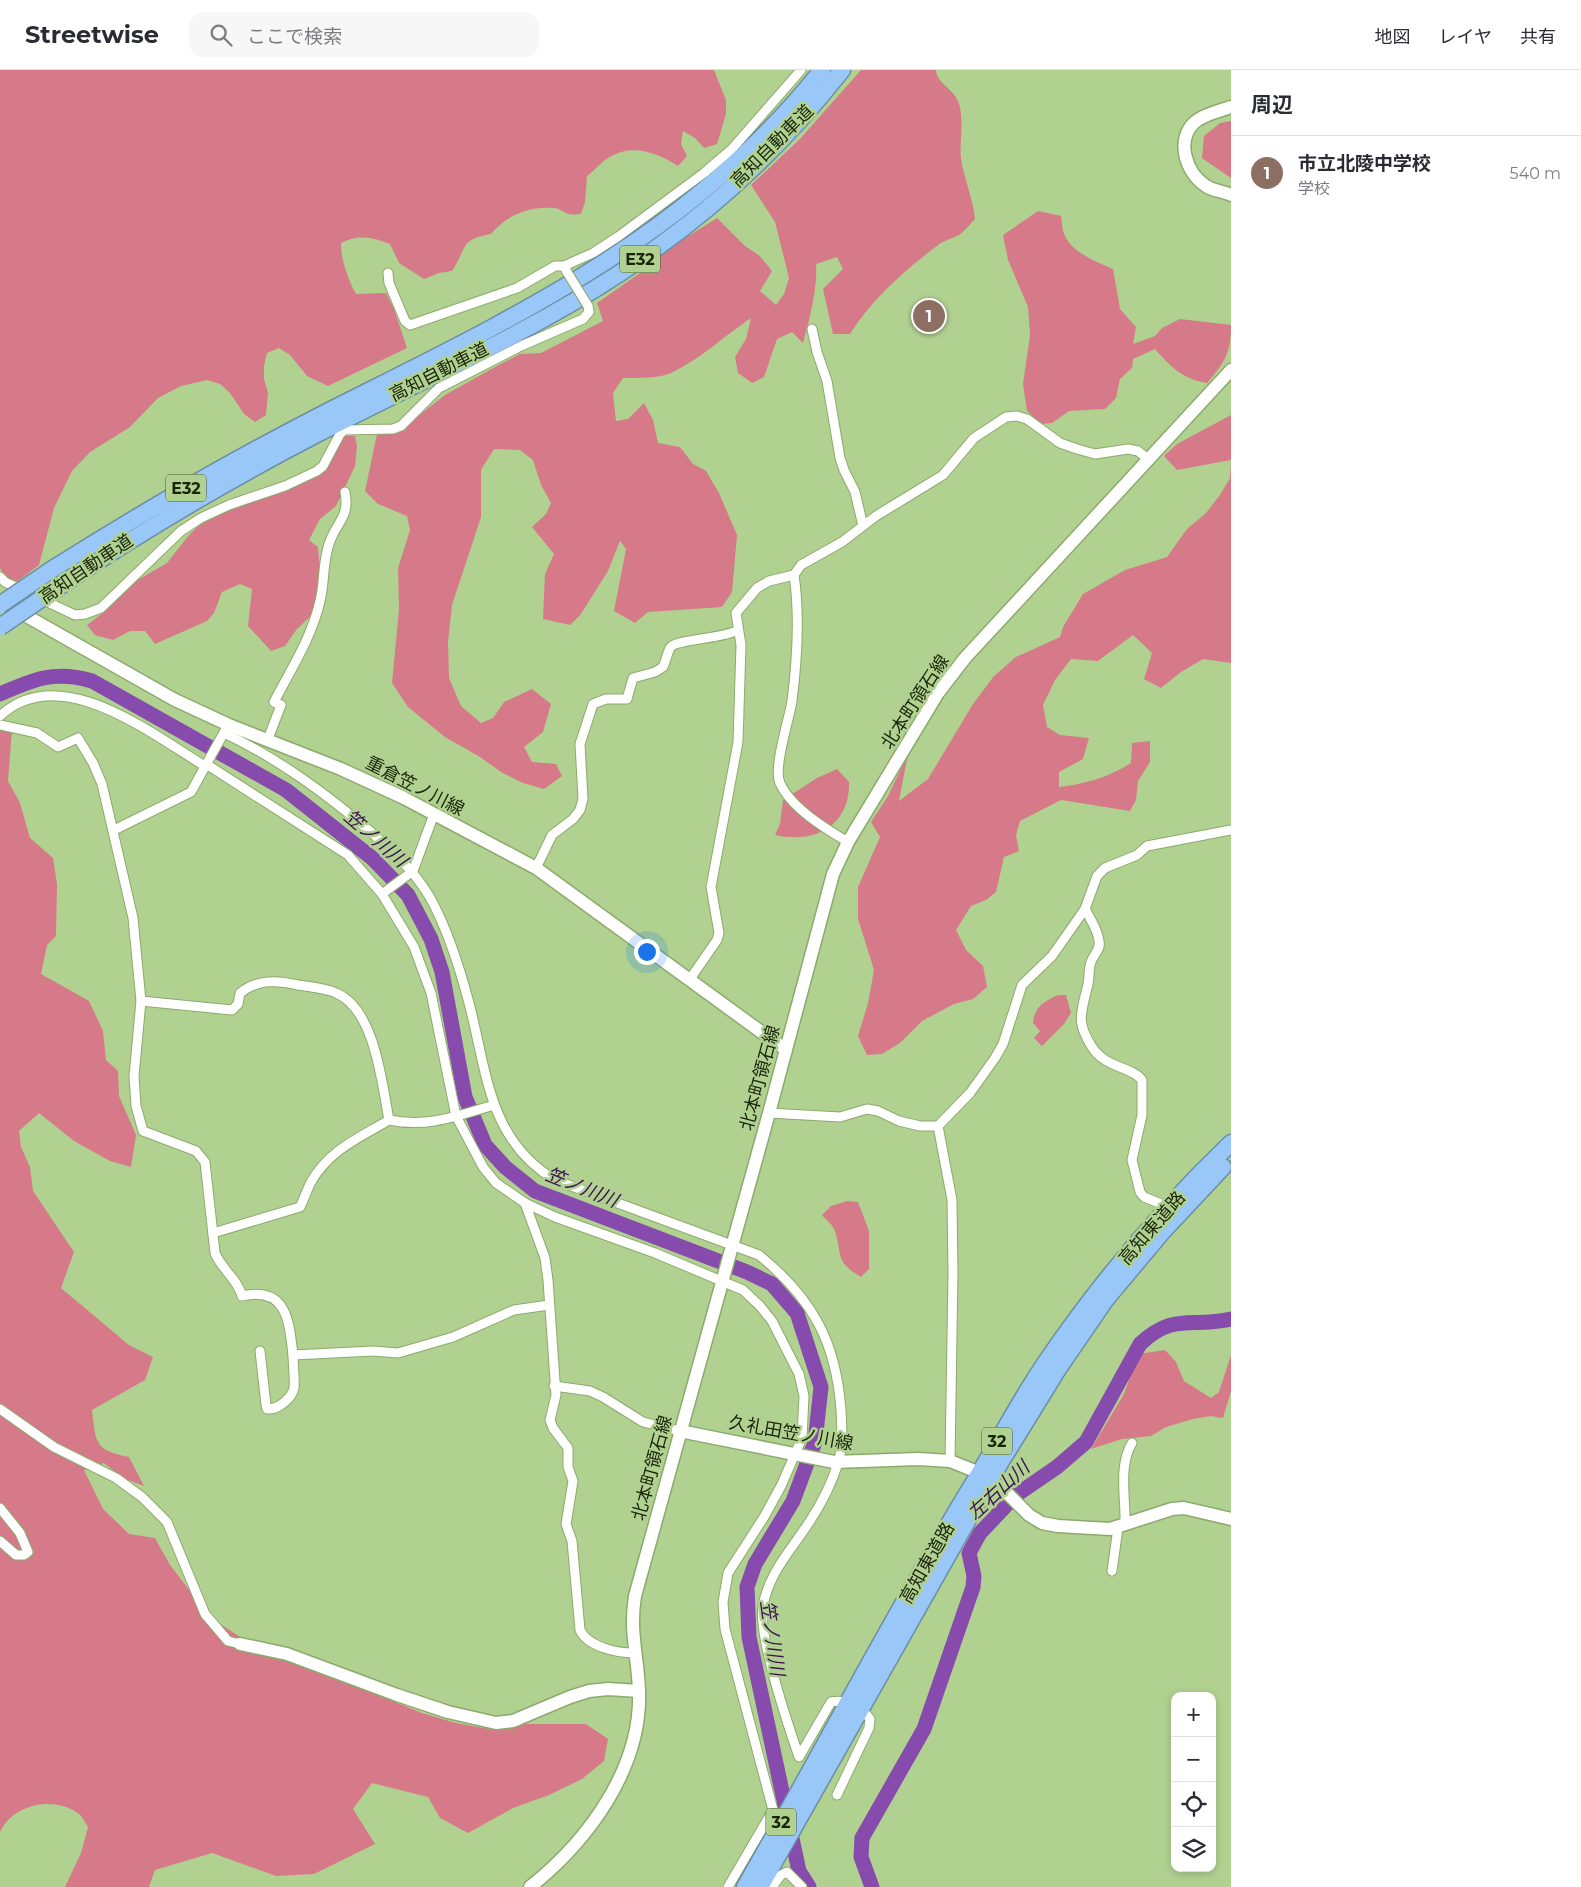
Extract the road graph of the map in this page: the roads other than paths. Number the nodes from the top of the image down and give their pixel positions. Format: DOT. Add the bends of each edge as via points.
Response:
graph roads {
  1 [pos="801,70"];
  2 [pos="822,70"];
  3 [pos="842,70"];
  4 [pos="1231,107"];
  5 [pos="1231,195"];
  6 [pos="566,269"];
  7 [pos="388,273"];
  8 [pos="812,329"];
  9 [pos="1231,370"];
  10 [pos="393,387"];
  11 [pos="1148,459"];
  12 [pos="345,492"];
  13 [pos="863,526"];
  14 [pos="794,576"];
  15 [pos="0,578"];
  16 [pos="0,601"];
  17 [pos="0,605"];
  18 [pos="0,627"];
  19 [pos="738,630"];
  20 [pos="0,716"];
  21 [pos="0,725"];
  22 [pos="225,731"];
  23 [pos="268,739"];
  24 [pos="207,763"];
  25 [pos="434,814"];
  26 [pos="114,830"];
  27 [pos="1231,830"];
  28 [pos="848,842"];
  29 [pos="536,868"];
  30 [pos="411,872"];
  31 [pos="383,894"];
  32 [pos="1086,909"];
  33 [pos="690,979"];
  34 [pos="141,1001"];
  35 [pos="786,1050"];
  36 [pos="492,1106"];
  37 [pos="769,1113"];
  38 [pos="460,1115"];
  39 [pos="389,1120"];
  40 [pos="938,1126"];
  41 [pos="1231,1143"];
  42 [pos="1231,1158"];
  43 [pos="525,1203"];
  44 [pos="1169,1207"];
  45 [pos="213,1233"];
  46 [pos="731,1245"];
  47 [pos="722,1279"];
  48 [pos="549,1305"];
  49 [pos="260,1351"];
  50 [pos="293,1355"];
  51 [pos="554,1386"];
  52 [pos="0,1409"];
  53 [pos="680,1431"];
  54 [pos="1132,1443"];
  55 [pos="797,1455"];
  56 [pos="950,1460"];
  57 [pos="836,1462"];
  58 [pos="986,1476"];
  59 [pos="0,1508"];
  60 [pos="1231,1519"];
  61 [pos="1122,1526"];
  62 [pos="0,1541"];
  63 [pos="1112,1571"];
  64 [pos="240,1644"];
  65 [pos="634,1653"];
  66 [pos="639,1691"];
  67 [pos="856,1706"];
  68 [pos="837,1795"];
  69 [pos="758,1883"];
  70 [pos="530,1887"];
  71 [pos="728,1887"];
  72 [pos="802,1887"];
  1 -- 6 [label="street" via="732,149 704,173 618,236"];
  2 -- 10 [label="highway, 高知自動車道 / E32" via="761,139 664,223 554,295"];
  3 -- 10 [label="highway, 高知自動車道 / E32" via="774,147 726,192 619,274 560,309"];
  4 -- 5 [label="main road" via="1195,122 1188,132 1185,147 1189,170 1198,180 1207,187"];
  6 -- 7 [label="street" via="555,266 518,288 410,325 405,321"];
  6 -- 15 [label="street, bridge" via="588,306 589,312 583,319 439,388 401,426 344,430 317,471 201,518 181,532 101,608 75,615"];
  8 -- 13 [label="street" via="828,381 840,458 855,492"];
  9 -- 11 [label="main road, 北本町領石線"];
  10 -- 17 [label="highway, 高知自動車道 / E32, bridge" via="324,414 190,486 51,570"];
  10 -- 18 [label="highway, 高知自動車道 / E32, bridge" via="315,435 200,497"];
  11 -- 13 [label="street" via="1138,451 1095,454 1077,449 1060,443 1027,419 1006,417 974,438 943,475"];
  11 -- 28 [label="main road, 北本町領石線" via="965,658 938,693"];
  12 -- 23 [label="street" via="348,504 344,520 332,534 324,561 321,599 311,631 274,702 281,705"];
  13 -- 14 [label="street" via="842,542 801,564"];
  14 -- 19 [label="street" via="769,581 757,588 736,613"];
  14 -- 28 [label="street" via="795,674 779,759 779,782 812,819"];
  16 -- 22 [label="main road, 重倉笠ノ川線"];
  19 -- 29 [label="street" via="708,640 677,642 670,647 663,667 632,678 627,699 593,704 580,744 583,799 580,810 552,835"];
  19 -- 33 [label="street" via="741,645 738,742 711,887 719,933"];
  20 -- 24 [label="street" via="35,697 73,696 110,710"];
  21 -- 26 [label="street" via="37,733 58,747 78,738 102,784"];
  22 -- 23 [label="main road, 重倉笠ノ川線"];
  22 -- 24 [label="street"];
  22 -- 30 [label="street" via="261,750 337,802"];
  23 -- 25 [label="main road, 重倉笠ノ川線" via="341,769"];
  24 -- 26 [label="street" via="191,792"];
  24 -- 31 [label="street" via="348,855"];
  25 -- 29 [label="main road, 重倉笠ノ川線"];
  25 -- 30 [label="street"];
  26 -- 34 [label="street" via="133,918"];
  27 -- 32 [label="street" via="1148,846 1105,868 1097,876"];
  28 -- 35 [label="main road, 北本町領石線" via="833,874"];
  29 -- 33 [label="main road, 重倉笠ノ川線"];
  30 -- 31 [label="street"];
  30 -- 36 [label="street" via="436,910 457,963"];
  31 -- 38 [label="street" via="414,947 431,993"];
  32 -- 40 [label="street" via="1052,956 1022,985 1003,1044 995,1058 970,1094"];
  32 -- 44 [label="street" via="1100,941 1090,962 1081,1011 1083,1027 1098,1056 1142,1080 1142,1115 1132,1160 1140,1192 1144,1197"];
  33 -- 35 [label="main road, 重倉笠ノ川線"];
  34 -- 39 [label="street" via="232,1010 238,1004 240,993 247,987 267,981 336,993 356,1007 365,1024 379,1064"];
  34 -- 45 [label="street" via="134,1076 136,1106 143,1131 196,1151 205,1162"];
  35 -- 37 [label="main road, 北本町領石線"];
  36 -- 38 [label="street"];
  36 -- 46 [label="street" via="518,1149 539,1170 556,1180"];
  37 -- 40 [label="street" via="840,1117 867,1109 878,1110 899,1121"];
  37 -- 46 [label="main road, 北本町領石線"];
  38 -- 39 [label="street" via="437,1122 409,1124"];
  38 -- 43 [label="street" via="483,1167 496,1183"];
  39 -- 45 [label="street" via="337,1149 322,1164 300,1207"];
  40 -- 56 [label="street" via="952,1200"];
  41 -- 44 [label="highway, 高知東道路 / 32"];
  42 -- 58 [label="highway, 高知東道路 / 32" via="1106,1299"];
  43 -- 47 [label="street"];
  43 -- 48 [label="street" via="545,1258"];
  44 -- 58 [label="highway, 高知東道路 / 32" via="1098,1290 1046,1362 1013,1414"];
  45 -- 50 [label="street" via="219,1262 239,1286 242,1296 251,1294 275,1299 283,1306"];
  46 -- 47 [label="main road, 北本町領石線"];
  46 -- 57 [label="street" via="759,1255 782,1274 819,1323 834,1356 839,1389 842,1426"];
  47 -- 53 [label="main road, 北本町領石線"];
  47 -- 55 [label="street" via="743,1290 760,1306 786,1344 800,1374 804,1417"];
  48 -- 50 [label="street" via="514,1310 453,1337 398,1353"];
  48 -- 51 [label="street"];
  49 -- 50 [label="street" via="266,1405 270,1410 284,1403 295,1387"];
  51 -- 53 [label="street" via="590,1391 642,1422"];
  51 -- 65 [label="street" via="556,1403 550,1420 568,1448 568,1467 573,1481 566,1524 572,1541 580,1630 593,1643 619,1653"];
  52 -- 64 [label="street" via="54,1447 116,1478 142,1497 167,1522 205,1614 228,1641"];
  53 -- 55 [label="main road, 久礼田笠ノ川線"];
  53 -- 65 [label="main road, 北本町領石線" via="635,1596 632,1614"];
  54 -- 61 [label="street" via="1124,1471"];
  55 -- 57 [label="main road, 久礼田笠ノ川線"];
  55 -- 71 [label="street" via="764,1517 728,1574 724,1589 724,1629 772,1810"];
  56 -- 57 [label="main road, 久礼田笠ノ川線"];
  56 -- 58 [label="main road, 久礼田笠ノ川線"];
  57 -- 67 [label="street" via="810,1521 775,1570 762,1609 767,1646 799,1757 831,1702"];
  58 -- 61 [label="main road, 久礼田笠ノ川線" via="1029,1516 1042,1523"];
  58 -- 67 [label="highway, 高知東道路 / 32" via="942,1534"];
  59 -- 62 [label="street" via="20,1533 28,1552 24,1556 16,1555"];
  60 -- 61 [label="main road, 久礼田笠ノ川線" via="1172,1508"];
  61 -- 63 [label="street"];
  64 -- 66 [label="main road" via="287,1654 448,1712 496,1723 513,1721 589,1691"];
  65 -- 66 [label="main road, 北本町領石線"];
  66 -- 70 [label="main road, 北本町領石線" via="633,1738 602,1812 567,1854"];
  67 -- 68 [label="street" via="870,1719 869,1728"];
  67 -- 69 [label="highway, 高知東道路 / 32" via="816,1792"];
  67 -- 69 [label="highway, 高知東道路 / 32" via="810,1772"];
  69 -- 72 [label="street" via="787,1872"];
}
